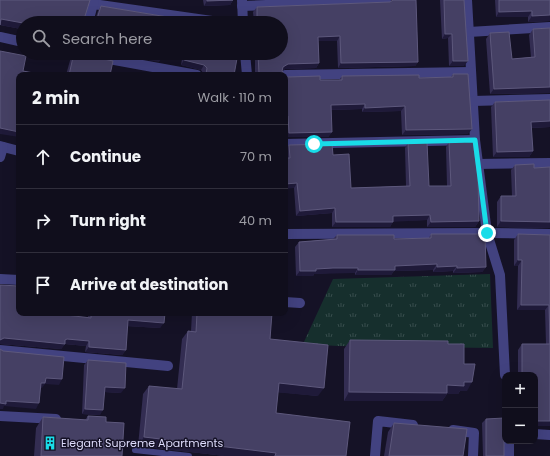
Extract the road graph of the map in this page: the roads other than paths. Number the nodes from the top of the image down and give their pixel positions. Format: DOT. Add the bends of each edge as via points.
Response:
graph roads {
  1 [pos="386,0"];
  2 [pos="467,0"];
  3 [pos="94,2"];
  4 [pos="242,3"];
  5 [pos="90,16"];
  6 [pos="182,16"];
  7 [pos="243,16"];
  8 [pos="550,28"];
  9 [pos="469,32"];
  10 [pos="0,37"];
  11 [pos="16,40"];
  12 [pos="117,60"];
  13 [pos="245,60"];
  14 [pos="182,72"];
  15 [pos="246,72"];
  16 [pos="471,72"];
  17 [pos="288,75"];
  18 [pos="550,99"];
  19 [pos="473,101"];
  20 [pos="475,140"];
  21 [pos="288,144"];
  22 [pos="1,150"];
  23 [pos="16,151"];
  24 [pos="550,163"];
  25 [pos="478,164"];
  26 [pos="487,233"];
  27 [pos="288,234"];
  28 [pos="550,234"];
  29 [pos="0,279"];
  30 [pos="16,280"];
  31 [pos="288,302"];
  32 [pos="300,304"];
  33 [pos="0,350"];
  34 [pos="168,366"];
  35 [pos="505,372"];
  36 [pos="0,416"];
  37 [pos="63,420"];
  38 [pos="422,426"];
  39 [pos="444,429"];
  40 [pos="538,434"];
  41 [pos="550,435"];
  42 [pos="508,444"];
  43 [pos="135,450"];
  44 [pos="189,456"];
  45 [pos="375,456"];
  46 [pos="473,456"];
  47 [pos="509,456"];
  1 -- 4 [label="street"];
  2 -- 9 [label="street"];
  3 -- 5 [label="street"];
  3 -- 6 [label="street"];
  4 -- 7 [label="street"];
  8 -- 9 [label="street"];
  9 -- 16 [label="street"];
  10 -- 11 [label="street"];
  12 -- 14 [label="street"];
  13 -- 15 [label="street"];
  16 -- 17 [label="street"];
  16 -- 19 [label="street"];
  18 -- 19 [label="street"];
  19 -- 20 [label="street"];
  20 -- 21 [label="street"];
  20 -- 25 [label="street"];
  22 -- 23 [label="street"];
  24 -- 25 [label="street"];
  25 -- 26 [label="street"];
  26 -- 27 [label="street"];
  26 -- 28 [label="street"];
  26 -- 35 [label="street" via="500,275"];
  29 -- 30 [label="street"];
  31 -- 32 [label="street"];
  33 -- 34 [label="street"];
  36 -- 37 [label="street"];
  38 -- 45 [label="street" via="378,421"];
  39 -- 46 [label="street" via="474,433"];
  40 -- 41 [label="street"];
  42 -- 47 [label="street"];
  43 -- 44 [label="lane"];
}
